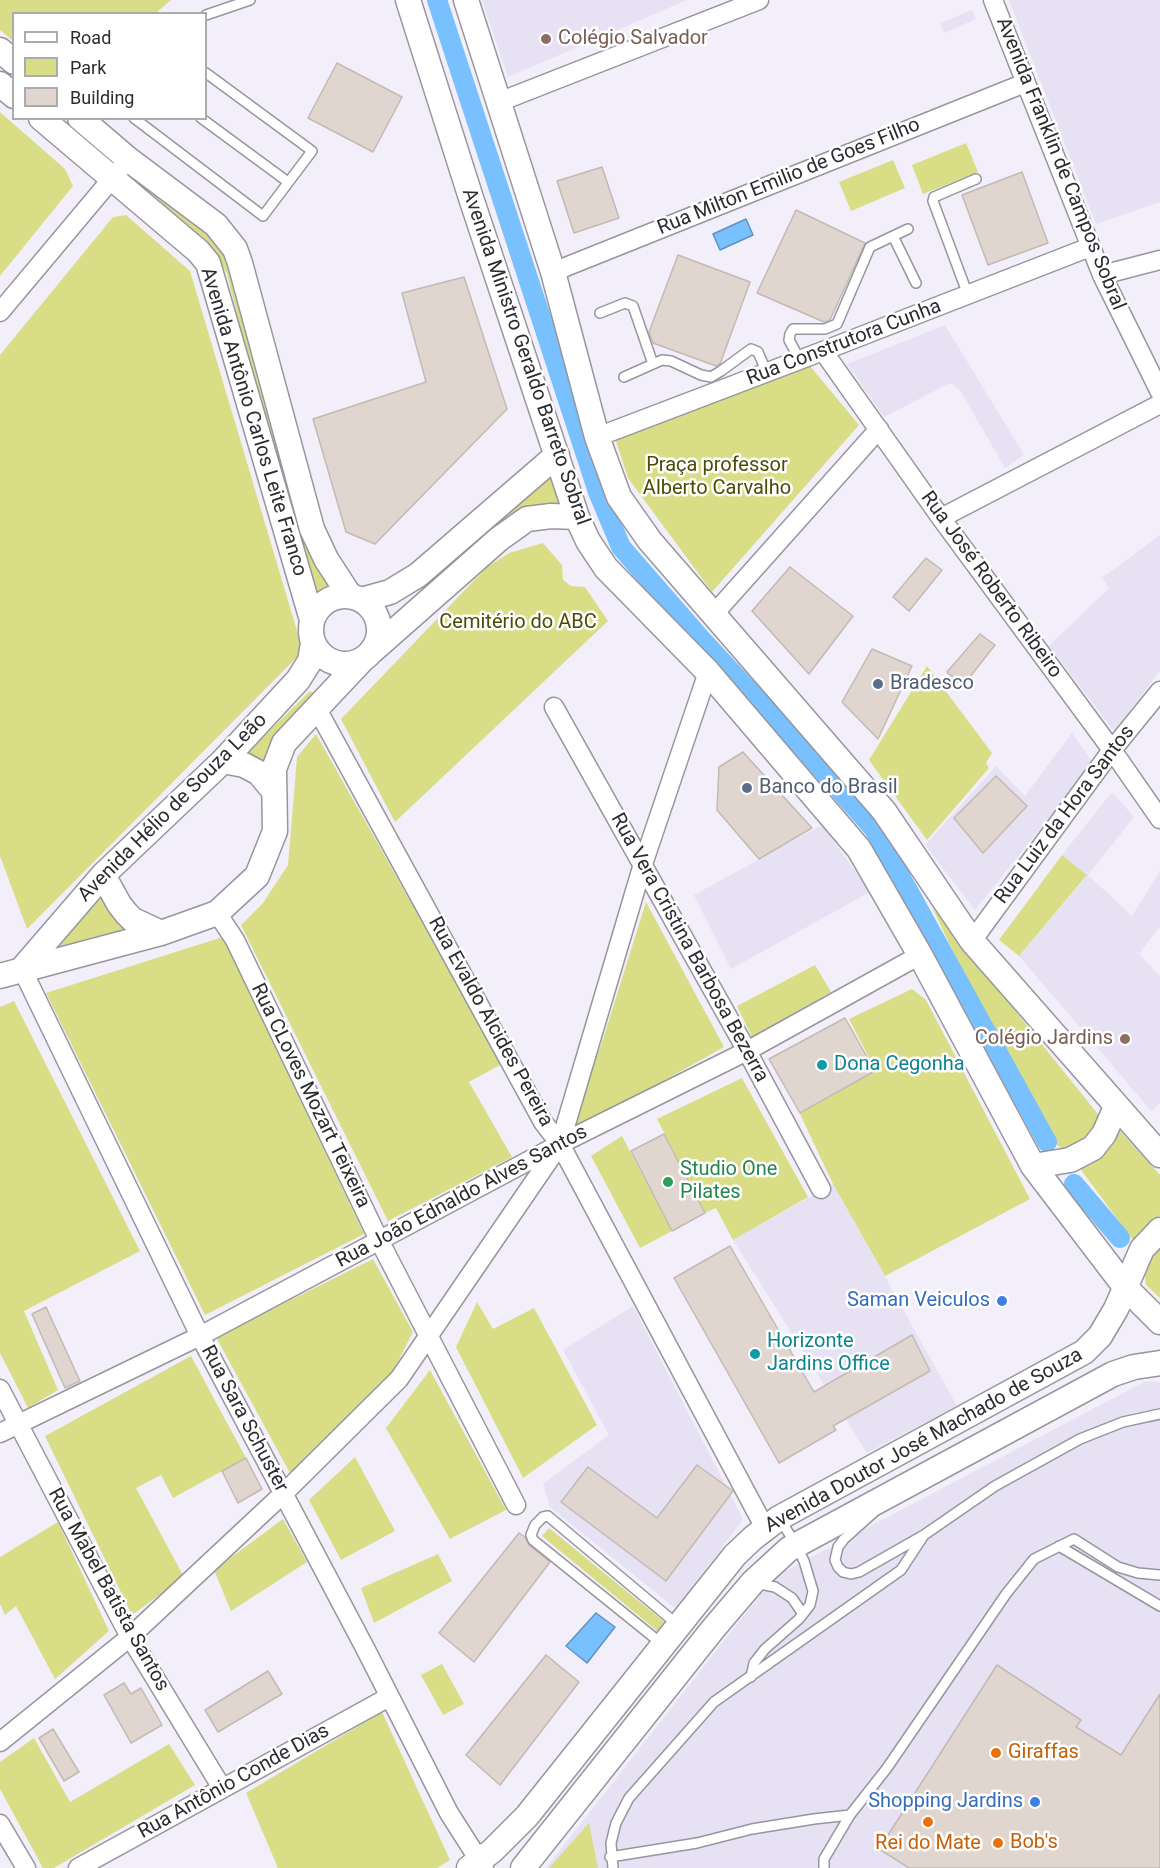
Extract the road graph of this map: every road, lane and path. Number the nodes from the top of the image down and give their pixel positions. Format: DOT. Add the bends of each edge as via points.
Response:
graph roads {
  1 [pos="250,0"];
  2 [pos="408,0"];
  3 [pos="466,0"];
  4 [pos="759,0"];
  5 [pos="993,0"];
  6 [pos="207,15"];
  7 [pos="0,50"];
  8 [pos="12,60"];
  9 [pos="207,74"];
  10 [pos="1025,83"];
  11 [pos="0,84"];
  12 [pos="12,94"];
  13 [pos="499,102"];
  14 [pos="42,120"];
  15 [pos="82,120"];
  16 [pos="137,120"];
  17 [pos="204,120"];
  18 [pos="128,159"];
  19 [pos="111,178"];
  20 [pos="976,179"];
  21 [pos="288,182"];
  22 [pos="908,229"];
  23 [pos="893,236"];
  24 [pos="1090,247"];
  25 [pos="1160,260"];
  26 [pos="553,272"];
  27 [pos="1102,275"];
  28 [pos="916,283"];
  29 [pos="968,295"];
  30 [pos="0,312"];
  31 [pos="600,313"];
  32 [pos="823,351"];
  33 [pos="800,360"];
  34 [pos="653,364"];
  35 [pos="766,373"];
  36 [pos="624,377"];
  37 [pos="1160,392"];
  38 [pos="1160,404"];
  39 [pos="879,429"];
  40 [pos="597,437"];
  41 [pos="557,455"];
  42 [pos="577,517"];
  43 [pos="941,518"];
  44 [pos="355,598"];
  45 [pos="713,615"];
  46 [pos="313,631"];
  47 [pos="367,655"];
  48 [pos="708,672"];
  49 [pos="1160,691"];
  50 [pos="316,707"];
  51 [pos="555,707"];
  52 [pos="1112,750"];
  53 [pos="223,761"];
  54 [pos="273,790"];
  55 [pos="1160,819"];
  56 [pos="643,864"];
  57 [pos="103,875"];
  58 [pos="217,913"];
  59 [pos="161,933"];
  60 [pos="972,941"];
  61 [pos="920,955"];
  62 [pos="11,972"];
  63 [pos="747,1051"];
  64 [pos="1116,1107"];
  65 [pos="560,1144"];
  66 [pos="1160,1155"];
  67 [pos="1033,1166"];
  68 [pos="821,1189"];
  69 [pos="1160,1230"];
  70 [pos="379,1240"];
  71 [pos="1126,1288"];
  72 [pos="1160,1322"];
  73 [pos="200,1336"];
  74 [pos="428,1337"];
  75 [pos="1160,1364"];
  76 [pos="0,1389"];
  77 [pos="1160,1414"];
  78 [pos="18,1424"];
  79 [pos="0,1433"];
  80 [pos="284,1493"];
  81 [pos="892,1494"];
  82 [pos="516,1505"];
  83 [pos="772,1523"];
  84 [pos="924,1535"];
  85 [pos="796,1545"];
  86 [pos="1059,1546"];
  87 [pos="1160,1575"];
  88 [pos="753,1582"];
  89 [pos="1160,1606"];
  90 [pos="803,1614"];
  91 [pos="680,1627"];
  92 [pos="130,1637"];
  93 [pos="665,1646"];
  94 [pos="751,1677"];
  95 [pos="389,1697"];
  96 [pos="0,1742"];
  97 [pos="222,1788"];
  98 [pos="850,1815"];
  99 [pos="0,1824"];
  100 [pos="610,1857"];
  101 [pos="478,1866"];
  102 [pos="26,1868"];
  103 [pos="78,1868"];
  104 [pos="523,1868"];
  105 [pos="612,1868"];
  106 [pos="824,1868"];
  1 -- 6 [label="lane"];
  2 -- 41 [label="street, Avenida Ministro Geraldo Barreto Sobral"];
  3 -- 13 [label="street"];
  4 -- 13 [label="street"];
  5 -- 10 [label="street, Avenida Franklin de Campos Sobral"];
  7 -- 8 [label="street"];
  9 -- 21 [label="lane" via="312,151"];
  10 -- 24 [label="street, Avenida Franklin de Campos Sobral"];
  10 -- 26 [label="street, Rua Milton Emilio de Goes Filho"];
  11 -- 12 [label="street"];
  13 -- 26 [label="street"];
  14 -- 19 [label="street, Avenida Antônio Carlos Leite Franco"];
  15 -- 18 [label="street, Avenida Antônio Carlos Leite Franco"];
  16 -- 21 [label="lane" via="263,216"];
  17 -- 21 [label="lane"];
  18 -- 19 [label="street"];
  18 -- 44 [label="street, Avenida Antônio Carlos Leite Franco" via="216,225 235,249 312,529 320,549"];
  19 -- 30 [label="street"];
  19 -- 46 [label="street, Avenida Antônio Carlos Leite Franco" via="208,263"];
  20 -- 29 [label="lane" via="934,197 933,201"];
  22 -- 23 [label="lane"];
  23 -- 28 [label="lane"];
  23 -- 33 [label="lane" via="870,247 837,324 825,329 793,329 789,340"];
  24 -- 27 [label="street, Avenida Franklin de Campos Sobral"];
  24 -- 29 [label="street, Rua Construtora Cunha"];
  25 -- 27 [label="street"];
  26 -- 40 [label="street"];
  27 -- 37 [label="street, Avenida Franklin de Campos Sobral"];
  29 -- 32 [label="street, Rua Construtora Cunha"];
  31 -- 34 [label="lane" via="625,303 633,306"];
  32 -- 33 [label="street, Rua Construtora Cunha"];
  32 -- 39 [label="street, Rua José Roberto Ribeiro"];
  33 -- 35 [label="street, Rua Construtora Cunha"];
  34 -- 35 [label="lane" via="666,360 711,377 751,349 758,352"];
  34 -- 36 [label="lane"];
  35 -- 40 [label="street, Rua Construtora Cunha"];
  38 -- 43 [label="street"];
  39 -- 43 [label="street, Rua José Roberto Ribeiro"];
  39 -- 45 [label="street"];
  40 -- 45 [label="street" via="619,497 632,518"];
  41 -- 42 [label="street, Avenida Ministro Geraldo Barreto Sobral"];
  41 -- 44 [label="street" via="418,575 390,592"];
  42 -- 47 [label="street, Avenida Hélio de Souza Leão" via="527,519"];
  42 -- 48 [label="street, Avenida Ministro Geraldo Barreto Sobral" via="606,568"];
  43 -- 52 [label="street, Rua José Roberto Ribeiro"];
  44 -- 46 [label="street" via="338,596 327,601 318,609"];
  44 -- 47 [label="street, Avenida Antônio Carlos Leite Franco" via="370,607 379,629"];
  45 -- 60 [label="street" via="884,811"];
  46 -- 47 [label="street" via="320,653 329,660 352,664"];
  46 -- 53 [label="street, Avenida Hélio de Souza Leão" via="310,661 298,680"];
  47 -- 50 [label="street, Avenida Hélio de Souza Leão"];
  48 -- 56 [label="street"];
  48 -- 61 [label="street, Avenida Ministro Geraldo Barreto Sobral" via="859,849"];
  49 -- 52 [label="street, Rua Luiz da Hora Santos"];
  50 -- 54 [label="street, Avenida Hélio de Souza Leão" via="284,743 274,769"];
  50 -- 65 [label="street, Rua Evaldo Alcides Pereira" via="543,1122"];
  51 -- 56 [label="street, Rua Vera Cristina Barbosa Bezerra"];
  52 -- 55 [label="street, Rua José Roberto Ribeiro"];
  52 -- 60 [label="street, Rua Luiz da Hora Santos"];
  53 -- 54 [label="street" via="259,773"];
  53 -- 57 [label="street, Avenida Hélio de Souza Leão"];
  54 -- 58 [label="street, Avenida Hélio de Souza Leão" via="275,831 257,876"];
  56 -- 63 [label="street, Rua Vera Cristina Barbosa Bezerra"];
  56 -- 65 [label="street"];
  57 -- 59 [label="street" via="126,913"];
  57 -- 62 [label="street, Avenida Hélio de Souza Leão"];
  58 -- 59 [label="street, Avenida Hélio de Souza Leão"];
  58 -- 70 [label="street, Rua CLoves Mozart Teixeira" via="235,940"];
  59 -- 62 [label="street, Avenida Hélio de Souza Leão"];
  60 -- 64 [label="street"];
  61 -- 63 [label="street, Rua João Ednaldo Alves Santos"];
  61 -- 67 [label="street, Avenida Ministro Geraldo Barreto Sobral"];
  62 -- 73 [label="street, Rua Sara Schuster"];
  63 -- 65 [label="street, Rua João Ednaldo Alves Santos"];
  63 -- 68 [label="street, Rua Vera Cristina Barbosa Bezerra"];
  64 -- 66 [label="street"];
  64 -- 67 [label="street" via="1093,1148 1070,1160"];
  65 -- 70 [label="street, Rua João Ednaldo Alves Santos"];
  65 -- 74 [label="street"];
  65 -- 83 [label="street, Rua Evaldo Alcides Pereira"];
  67 -- 71 [label="street, Avenida Ministro Geraldo Barreto Sobral"];
  69 -- 71 [label="street, Avenida Doutor José Machado de Souza" via="1142,1249"];
  70 -- 73 [label="street, Rua João Ednaldo Alves Santos"];
  70 -- 74 [label="street, Rua CLoves Mozart Teixeira"];
  71 -- 72 [label="street, Avenida Ministro Geraldo Barreto Sobral"];
  71 -- 83 [label="street, Avenida Doutor José Machado de Souza" via="1100,1336 1084,1353"];
  73 -- 78 [label="street, Rua João Ednaldo Alves Santos"];
  73 -- 80 [label="street, Rua Sara Schuster"];
  74 -- 80 [label="street" via="399,1378"];
  74 -- 82 [label="street, Rua CLoves Mozart Teixeira"];
  75 -- 81 [label="street, Avenida Doutor José Machado de Souza" via="1113,1374"];
  76 -- 78 [label="street, Rua Mabel Batista Santos"];
  77 -- 84 [label="lane" via="1123,1422 1080,1439 995,1486"];
  78 -- 79 [label="street, Rua João Ednaldo Alves Santos"];
  78 -- 92 [label="street, Rua Mabel Batista Santos"];
  80 -- 92 [label="street"];
  80 -- 95 [label="street, Rua Sara Schuster"];
  81 -- 84 [label="lane" via="838,1547 838,1567 851,1574 859,1572"];
  81 -- 85 [label="street, Avenida Doutor José Machado de Souza"];
  83 -- 85 [label="lane"];
  83 -- 91 [label="street, Avenida Doutor José Machado de Souza" via="735,1555"];
  84 -- 94 [label="lane" via="901,1570"];
  85 -- 88 [label="street, Avenida Doutor José Machado de Souza"];
  85 -- 90 [label="lane" via="813,1592"];
  86 -- 87 [label="lane" via="1074,1539 1118,1567"];
  86 -- 89 [label="lane"];
  86 -- 98 [label="lane" via="1034,1558 1006,1594 887,1768"];
  88 -- 90 [label="lane" via="775,1587 792,1598"];
  88 -- 104 [label="street, Avenida Doutor José Machado de Souza"];
  90 -- 94 [label="lane" via="765,1649 754,1663"];
  91 -- 93 [label="street, Avenida Doutor José Machado de Souza"];
  91 -- 93 [label="lane" via="548,1516 535,1525 533,1540"];
  92 -- 96 [label="street"];
  92 -- 97 [label="street, Rua Mabel Batista Santos"];
  93 -- 101 [label="street, Avenida Doutor José Machado de Souza" via="527,1816"];
  94 -- 100 [label="lane" via="714,1702 629,1798 616,1823"];
  95 -- 97 [label="street, Rua Antônio Conde Dias"];
  95 -- 101 [label="street, Rua Sara Schuster"];
  97 -- 103 [label="street, Rua Antônio Conde Dias"];
  98 -- 100 [label="lane" via="762,1827"];
  98 -- 106 [label="lane" via="824,1859"];
  99 -- 102 [label="street"];
  100 -- 105 [label="lane"];
}
